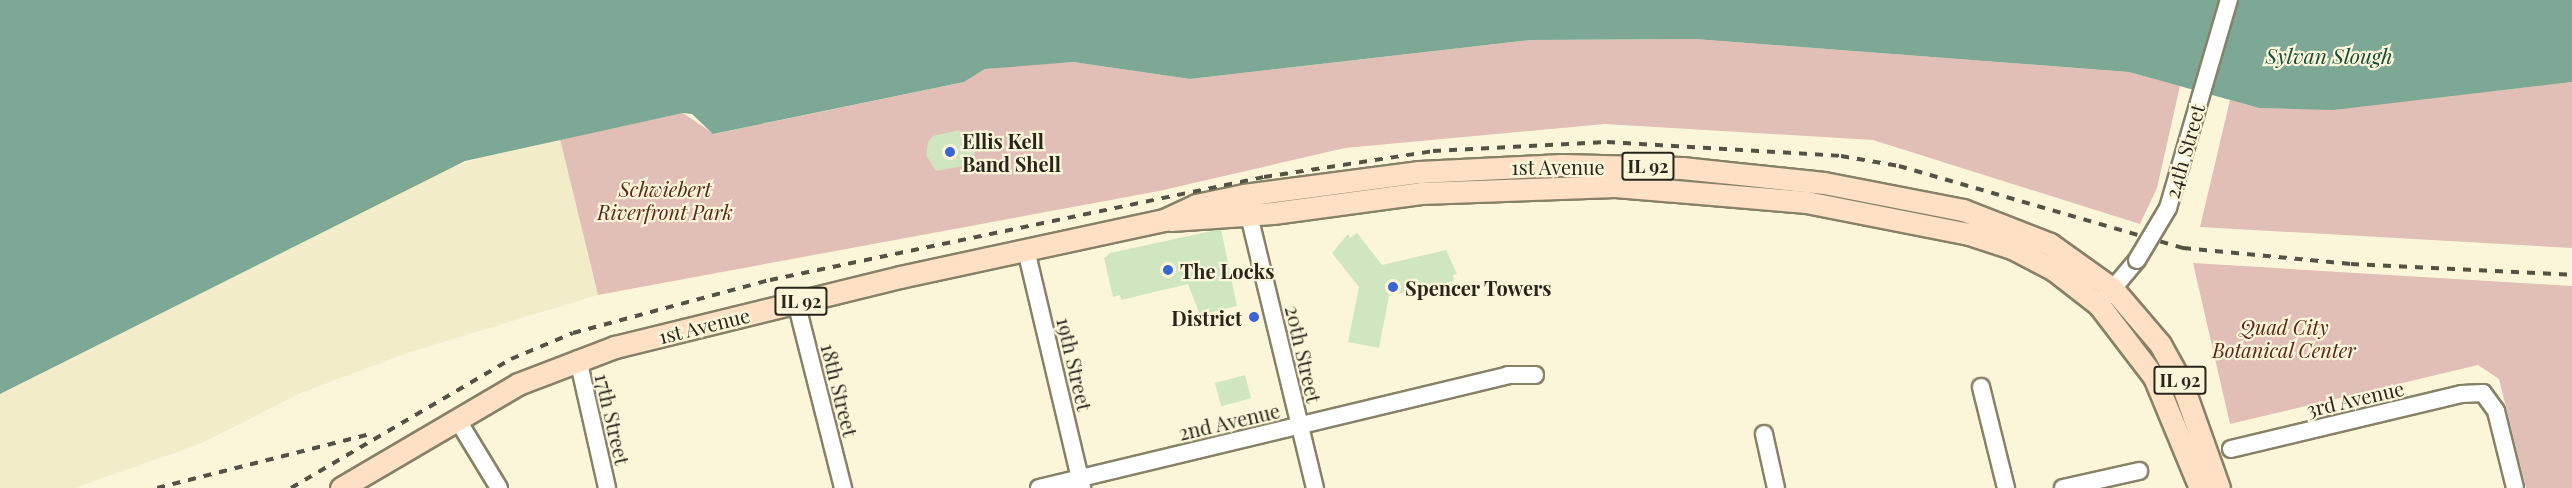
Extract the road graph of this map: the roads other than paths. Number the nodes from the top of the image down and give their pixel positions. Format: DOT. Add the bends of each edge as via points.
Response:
graph roads {
  1 [pos="2229,0"];
  2 [pos="1247,205"];
  3 [pos="1026,250"];
  4 [pos="2113,289"];
  5 [pos="796,302"];
  6 [pos="2098,304"];
  7 [pos="578,359"];
  8 [pos="1535,375"];
  9 [pos="1981,387"];
  10 [pos="457,419"];
  11 [pos="1299,426"];
  12 [pos="1764,434"];
  13 [pos="2231,449"];
  14 [pos="2139,471"];
  15 [pos="1081,483"];
  16 [pos="341,488"];
  17 [pos="499,488"];
  18 [pos="607,488"];
  19 [pos="843,488"];
  20 [pos="1039,488"];
  21 [pos="1315,488"];
  22 [pos="1776,488"];
  23 [pos="2006,488"];
  24 [pos="2063,488"];
  25 [pos="2199,488"];
  26 [pos="2219,488"];
  27 [pos="2515,488"];
  1 -- 4 [label="street, 24th Street, bridge" via="2168,208 2137,260"];
  2 -- 3 [label="main road, 1st Avenue / IL 92" via="1196,205 1164,220"];
  2 -- 4 [label="main road, 1st Avenue / IL 92" via="1392,175 1498,166 1632,166 1776,177 1893,195 1984,216 2050,244"];
  2 -- 6 [label="main road, 1st Avenue / IL 92" via="1544,186 1760,196 1876,214 1991,241 2055,270"];
  2 -- 11 [label="street, 20th Street"];
  3 -- 5 [label="main road, 1st Avenue / IL 92"];
  3 -- 15 [label="street, 19th Street"];
  4 -- 6 [label="street, 24th Street"];
  4 -- 26 [label="main road, IL 92" via="2160,344 2182,384"];
  5 -- 7 [label="main road, 1st Avenue / IL 92"];
  5 -- 19 [label="street, 18th Street"];
  6 -- 25 [label="main road, IL 92" via="2154,377"];
  7 -- 10 [label="main road, 1st Avenue / IL 92" via="518,384"];
  7 -- 18 [label="street, 17th Street"];
  8 -- 11 [label="street, 2nd Avenue" via="1508,375"];
  9 -- 23 [label="street"];
  10 -- 16 [label="main road, 1st Avenue / IL 92"];
  10 -- 17 [label="street"];
  11 -- 15 [label="street, 2nd Avenue"];
  11 -- 21 [label="street, 20th Street"];
  12 -- 22 [label="street"];
  13 -- 27 [label="street, 3rd Avenue" via="2462,394 2488,397"];
  14 -- 24 [label="street"];
  15 -- 20 [label="street, 2nd Avenue"];
}
